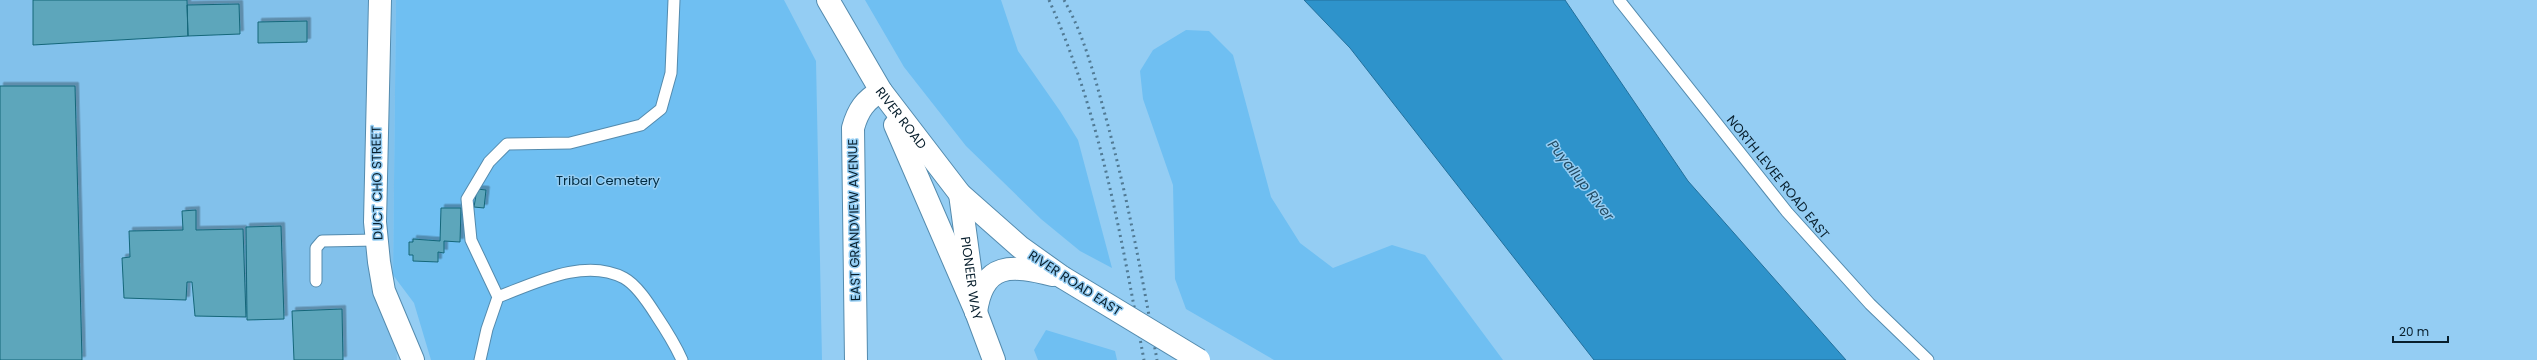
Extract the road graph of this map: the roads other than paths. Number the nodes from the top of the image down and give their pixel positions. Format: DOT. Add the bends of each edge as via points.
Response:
graph roads {
  1 [pos="380,0"];
  2 [pos="674,0"];
  3 [pos="828,0"];
  4 [pos="1619,0"];
  5 [pos="881,91"];
  6 [pos="960,194"];
  7 [pos="377,240"];
  8 [pos="1062,277"];
  9 [pos="316,281"];
  10 [pos="498,297"];
  11 [pos="976,312"];
  12 [pos="413,360"];
  13 [pos="480,360"];
  14 [pos="682,360"];
  15 [pos="856,360"];
  16 [pos="994,360"];
  17 [pos="1199,360"];
  18 [pos="1928,360"];
  1 -- 7 [label="main road, DUCT CHO STREET" via="376,104"];
  2 -- 10 [label="lane" via="671,73 661,109 641,125 570,144 507,144 485,168 468,199 471,240"];
  3 -- 5 [label="main road, RIVER ROAD"];
  4 -- 18 [label="lane, NORTH LEVEE ROAD EAST" via="1787,212 1870,304"];
  5 -- 6 [label="main road, RIVER ROAD"];
  5 -- 11 [label="main road"];
  5 -- 15 [label="main road, EAST GRANDVIEW AVENUE" via="868,98 857,114 853,128"];
  6 -- 8 [label="main road, RIVER ROAD EAST" via="1020,247"];
  6 -- 11 [label="main road, PIONEER WAY"];
  7 -- 9 [label="lane" via="322,241 316,248"];
  7 -- 12 [label="main road, DUCT CHO STREET" via="384,291"];
  8 -- 11 [label="main road" via="1027,268 996,271 980,289"];
  8 -- 17 [label="main road, RIVER ROAD EAST, bridge"];
  10 -- 13 [label="lane"];
  10 -- 14 [label="lane" via="557,275 586,271 608,272 626,278 650,305"];
  11 -- 16 [label="main road, PIONEER WAY"];
}
